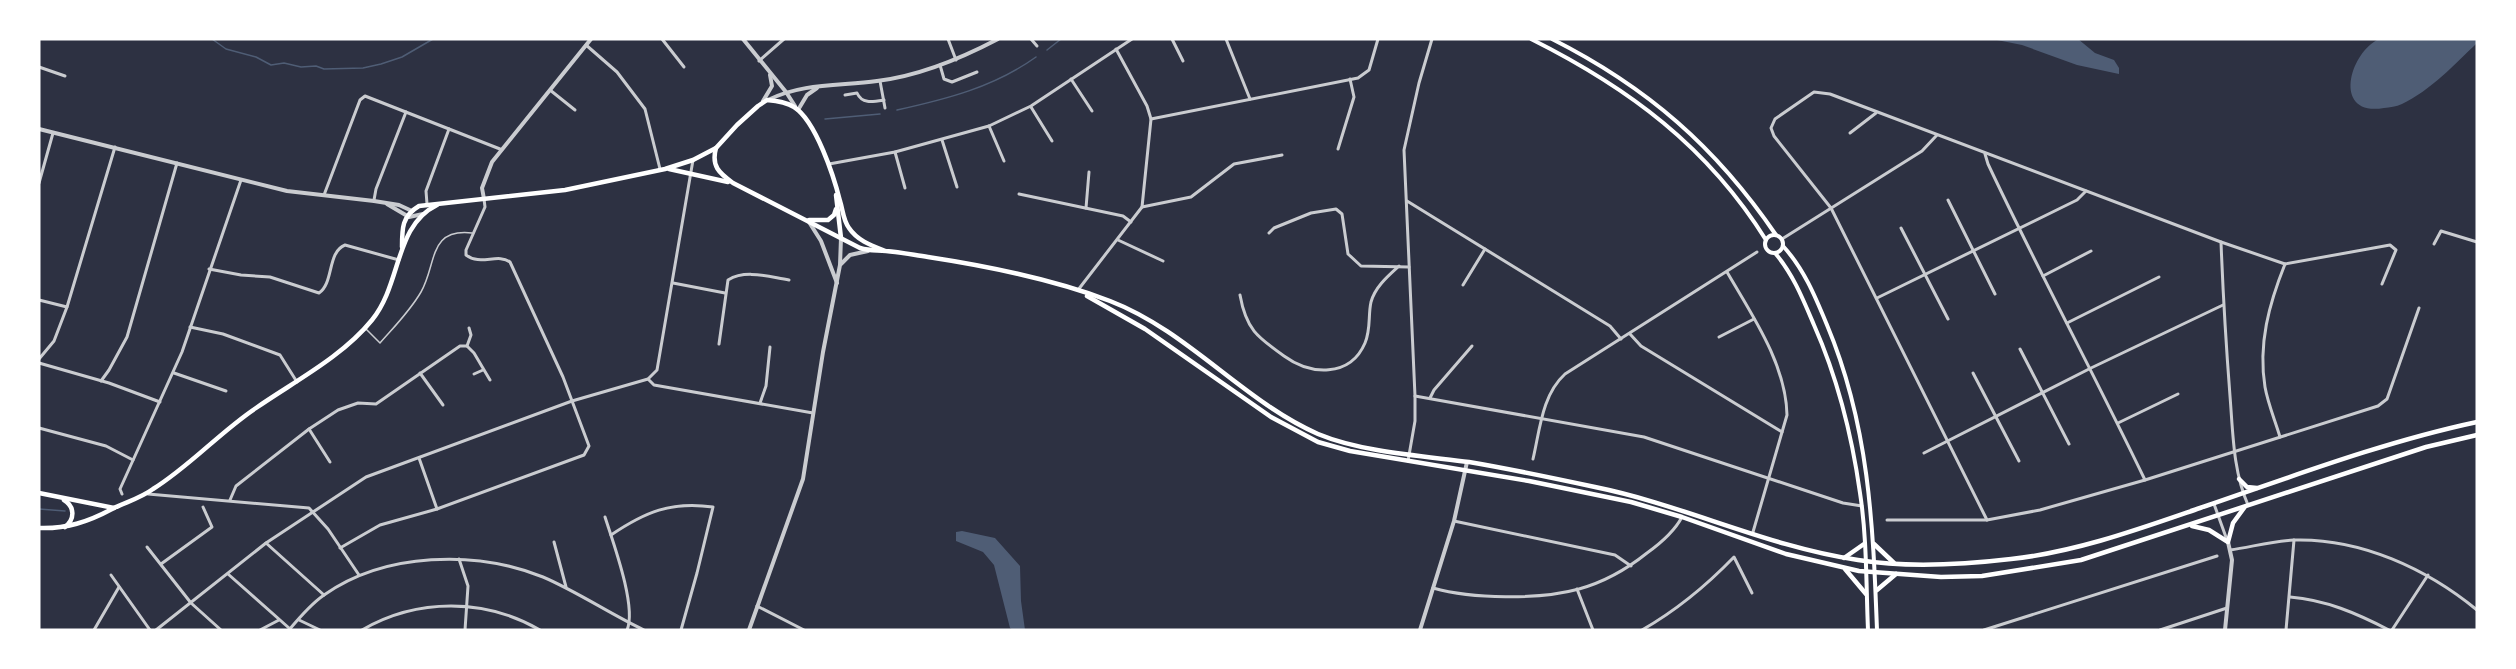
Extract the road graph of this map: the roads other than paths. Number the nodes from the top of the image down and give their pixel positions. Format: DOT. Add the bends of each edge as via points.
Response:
graph roads {
  1 [pos="591,39"];
  2 [pos="662,39"];
  3 [pos="743,39"];
  4 [pos="784,39"];
  5 [pos="948,39"];
  6 [pos="998,39"];
  7 [pos="1132,39"];
  8 [pos="1172,39"];
  9 [pos="1226,39"];
  10 [pos="1378,39"];
  11 [pos="1432,39"];
  12 [pos="1531,39"];
  13 [pos="1552,39"];
  14 [pos="1033,40"];
  15 [pos="585,45"];
  16 [pos="1037,46"];
  17 [pos="1116,49"];
  18 [pos="759,60"];
  19 [pos="956,60"];
  20 [pos="1183,61"];
  21 [pos="940,65"];
  22 [pos="39,67"];
  23 [pos="684,67"];
  24 [pos="977,72"];
  25 [pos="770,74"];
  26 [pos="65,76"];
  27 [pos="1071,79"];
  28 [pos="1350,79"];
  29 [pos="880,81"];
  30 [pos="818,87"];
  31 [pos="550,90"];
  32 [pos="786,92"];
  33 [pos="845,94"];
  34 [pos="1251,99"];
  35 [pos="884,100"];
  36 [pos="765,101"];
  37 [pos="1031,106"];
  38 [pos="885,108"];
  39 [pos="797,109"];
  40 [pos="575,110"];
  41 [pos="1092,111"];
  42 [pos="406,112"];
  43 [pos="1876,113"];
  44 [pos="1151,119"];
  45 [pos="989,126"];
  46 [pos="39,129"];
  47 [pos="449,129"];
  48 [pos="53,133"];
  49 [pos="1850,133"];
  50 [pos="1937,135"];
  51 [pos="942,140"];
  52 [pos="1052,141"];
  53 [pos="115,147"];
  54 [pos="716,148"];
  55 [pos="500,149"];
  56 [pos="1338,149"];
  57 [pos="895,152"];
  58 [pos="1985,153"];
  59 [pos="1282,155"];
  60 [pos="693,160"];
  61 [pos="1004,161"];
  62 [pos="177,163"];
  63 [pos="828,164"];
  64 [pos="663,169"];
  65 [pos="1089,171"];
  66 [pos="692,173"];
  67 [pos="241,180"];
  68 [pos="39,183"];
  69 [pos="733,183"];
  70 [pos="957,187"];
  71 [pos="905,188"];
  72 [pos="836,189"];
  73 [pos="2086,191"];
  74 [pos="1019,194"];
  75 [pos="323,197"];
  76 [pos="484,199"];
  77 [pos="1948,200"];
  78 [pos="374,201"];
  79 [pos="1406,201"];
  80 [pos="386,203"];
  81 [pos="837,203"];
  82 [pos="427,204"];
  83 [pos="440,204"];
  84 [pos="1142,207"];
  85 [pos="1086,208"];
  86 [pos="1831,208"];
  87 [pos="412,211"];
  88 [pos="423,214"];
  89 [pos="406,216"];
  90 [pos="807,220"];
  91 [pos="1131,222"];
  92 [pos="1901,228"];
  93 [pos="2019,229"];
  94 [pos="1269,232"];
  95 [pos="473,233"];
  96 [pos="1776,235"];
  97 [pos="841,238"];
  98 [pos="1118,239"];
  99 [pos="1782,239"];
  100 [pos="1766,240"];
  101 [pos="2221,242"];
  102 [pos="2477,242"];
  103 [pos="2434,243"];
  104 [pos="1783,246"];
  105 [pos="402,247"];
  106 [pos="1485,249"];
  107 [pos="868,251"];
  108 [pos="886,251"];
  109 [pos="2091,251"];
  110 [pos="1757,252"];
  111 [pos="1973,252"];
  112 [pos="1775,253"];
  113 [pos="399,260"];
  114 [pos="1163,261"];
  115 [pos="2285,264"];
  116 [pos="840,265"];
  117 [pos="1399,266"];
  118 [pos="1409,267"];
  119 [pos="209,269"];
  120 [pos="1727,272"];
  121 [pos="1924,275"];
  122 [pos="2043,276"];
  123 [pos="2159,277"];
  124 [pos="789,280"];
  125 [pos="673,283"];
  126 [pos="837,284"];
  127 [pos="2382,284"];
  128 [pos="1463,285"];
  129 [pos="1077,291"];
  130 [pos="725,293"];
  131 [pos="1995,294"];
  132 [pos="1240,295"];
  133 [pos="1876,298"];
  134 [pos="39,300"];
  135 [pos="2223,305"];
  136 [pos="67,307"];
  137 [pos="2419,308"];
  138 [pos="1754,319"];
  139 [pos="1948,319"];
  140 [pos="2067,323"];
  141 [pos="190,327"];
  142 [pos="365,328"];
  143 [pos="469,328"];
  144 [pos="1630,334"];
  145 [pos="1719,337"];
  146 [pos="1621,339"];
  147 [pos="718,344"];
  148 [pos="467,346"];
  149 [pos="1472,346"];
  150 [pos="770,347"];
  151 [pos="2020,349"];
  152 [pos="39,361"];
  153 [pos="2091,368"];
  154 [pos="483,370"];
  155 [pos="174,373"];
  156 [pos="1973,373"];
  157 [pos="420,374"];
  158 [pos="474,374"];
  159 [pos="648,379"];
  160 [pos="490,380"];
  161 [pos="101,381"];
  162 [pos="297,382"];
  163 [pos="226,392"];
  164 [pos="2044,394"];
  165 [pos="2178,394"];
  166 [pos="1415,396"];
  167 [pos="1430,398"];
  168 [pos="572,401"];
  169 [pos="161,403"];
  170 [pos="760,403"];
  171 [pos="442,405"];
  172 [pos="815,414"];
  173 [pos="1997,416"];
  174 [pos="1542,417"];
  175 [pos="2477,422"];
  176 [pos="2118,424"];
  177 [pos="39,428"];
  178 [pos="309,429"];
  179 [pos="1782,432"];
  180 [pos="2477,435"];
  181 [pos="2280,436"];
  182 [pos="1948,441"];
  183 [pos="2069,444"];
  184 [pos="2235,452"];
  185 [pos="1924,453"];
  186 [pos="1409,454"];
  187 [pos="419,458"];
  188 [pos="1533,459"];
  189 [pos="133,460"];
  190 [pos="1408,461"];
  191 [pos="2019,461"];
  192 [pos="330,462"];
  193 [pos="1467,462"];
  194 [pos="1466,470"];
  195 [pos="1769,479"];
  196 [pos="2239,479"];
  197 [pos="2145,480"];
  198 [pos="2260,488"];
  199 [pos="39,493"];
  200 [pos="122,494"];
  201 [pos="146,494"];
  202 [pos="2243,494"];
  203 [pos="62,499"];
  204 [pos="230,500"];
  205 [pos="2214,504"];
  206 [pos="1862,506"];
  207 [pos="2247,506"];
  208 [pos="203,507"];
  209 [pos="114,508"];
  210 [pos="437,509"];
  211 [pos="313,512"];
  212 [pos="2219,516"];
  213 [pos="605,517"];
  214 [pos="1682,517"];
  215 [pos="1887,520"];
  216 [pos="1987,520"];
  217 [pos="1454,521"];
  218 [pos="2190,526"];
  219 [pos="39,528"];
  220 [pos="63,528"];
  221 [pos="1753,532"];
  222 [pos="611,535"];
  223 [pos="2294,540"];
  224 [pos="554,542"];
  225 [pos="1749,542"];
  226 [pos="2228,542"];
  227 [pos="266,543"];
  228 [pos="1864,544"];
  229 [pos="1874,544"];
  230 [pos="147,547"];
  231 [pos="340,548"];
  232 [pos="2230,550"];
  233 [pos="2217,556"];
  234 [pos="1844,558"];
  235 [pos="459,559"];
  236 [pos="1865,561"];
  237 [pos="1875,562"];
  238 [pos="161,564"];
  239 [pos="1895,564"];
  240 [pos="1631,566"];
  241 [pos="1845,568"];
  242 [pos="1865,572"];
  243 [pos="1876,573"];
  244 [pos="228,574"];
  245 [pos="1896,574"];
  246 [pos="111,575"];
  247 [pos="360,575"];
  248 [pos="2428,575"];
  249 [pos="119,587"];
  250 [pos="566,588"];
  251 [pos="1433,588"];
  252 [pos="1577,590"];
  253 [pos="1877,590"];
  254 [pos="1752,593"];
  255 [pos="1866,594"];
  256 [pos="324,595"];
  257 [pos="2290,597"];
  258 [pos="191,603"];
  259 [pos="757,606"];
  260 [pos="467,607"];
  261 [pos="2228,607"];
  262 [pos="2477,610"];
  263 [pos="279,620"];
  264 [pos="299,620"];
  265 [pos="630,623"];
  266 [pos="289,629"];
  267 [pos="2168,629"];
  268 [pos="94,630"];
  269 [pos="150,630"];
  270 [pos="156,630"];
  271 [pos="221,630"];
  272 [pos="260,630"];
  273 [pos="320,630"];
  274 [pos="362,630"];
  275 [pos="465,630"];
  276 [pos="540,630"];
  277 [pos="627,630"];
  278 [pos="644,630"];
  279 [pos="681,630"];
  280 [pos="749,630"];
  281 [pos="804,630"];
  282 [pos="1419,630"];
  283 [pos="1593,630"];
  284 [pos="1642,630"];
  285 [pos="1868,630"];
  286 [pos="1877,630"];
  287 [pos="1984,630"];
  288 [pos="2160,630"];
  289 [pos="2225,630"];
  290 [pos="2286,630"];
  291 [pos="2390,630"];
  1 -- 15 [label="street"];
  2 -- 23 [label="street"];
  3 -- 18 [label="street"];
  4 -- 18 [label="street"];
  5 -- 19 [label="street"];
  6 -- 19 [label="street"];
  7 -- 17 [label="street"];
  8 -- 20 [label="street"];
  9 -- 34 [label="street"];
  10 -- 28 [label="street" via="1369,70"];
  11 -- 79 [label="street" via="1404,150"];
  12 -- 100 [label="main road" via="1597,75 1672,129 1725,182"];
  13 -- 96 [label="main road" via="1606,69 1677,121 1745,190"];
  14 -- 16 [label="street"];
  15 -- 31 [label="street"];
  15 -- 64 [label="street" via="617,72 645,109"];
  17 -- 27 [label="street"];
  17 -- 44 [label="street"];
  18 -- 25 [label="street"];
  19 -- 21 [label="street"];
  21 -- 24 [label="street" via="944,79 952,82"];
  21 -- 29 [label="street"];
  22 -- 26 [label="street"];
  25 -- 32 [label="street"];
  25 -- 36 [label="street" via="772,86"];
  27 -- 37 [label="street"];
  27 -- 41 [label="street"];
  28 -- 34 [label="street"];
  28 -- 56 [label="street" via="1354,97"];
  29 -- 30 [label="street"];
  29 -- 35 [label="street"];
  30 -- 32 [label="street"];
  30 -- 39 [label="street"];
  31 -- 40 [label="street"];
  31 -- 55 [label="street"];
  32 -- 36 [label="street"];
  32 -- 39 [label="street"];
  33 -- 35 [label="street" via="857,93 869,102"];
  34 -- 44 [label="street"];
  35 -- 38 [label="street"];
  36 -- 39 [label="highway" via="783,102"];
  36 -- 54 [label="highway"];
  37 -- 45 [label="street"];
  37 -- 52 [label="street"];
  39 -- 63 [label="highway"];
  42 -- 47 [label="street"];
  42 -- 75 [label="street" via="365,96 360,100"];
  42 -- 78 [label="street"];
  43 -- 49 [label="street"];
  43 -- 50 [label="street"];
  43 -- 86 [label="street" via="1820,91 1771,123 1774,136"];
  44 -- 84 [label="street"];
  45 -- 51 [label="street"];
  45 -- 61 [label="street"];
  46 -- 48 [label="street"];
  47 -- 55 [label="street"];
  47 -- 82 [label="street" via="426,190"];
  48 -- 53 [label="street"];
  48 -- 68 [label="street"];
  50 -- 58 [label="street"];
  50 -- 86 [label="street" via="1922,151"];
  51 -- 57 [label="street"];
  51 -- 70 [label="street"];
  53 -- 62 [label="street"];
  53 -- 136 [label="street"];
  54 -- 60 [label="highway"];
  54 -- 69 [label="highway" via="716,169"];
  55 -- 76 [label="street" via="483,183"];
  57 -- 63 [label="street"];
  57 -- 71 [label="street"];
  58 -- 73 [label="street"];
  58 -- 93 [label="street"];
  59 -- 84 [label="street" via="1233,164 1191,197"];
  60 -- 64 [label="highway"];
  60 -- 66 [label="street"];
  62 -- 67 [label="street"];
  62 -- 161 [label="street" via="127,337"];
  63 -- 72 [label="highway"];
  64 -- 66 [label="highway"];
  64 -- 76 [label="highway" via="566,190"];
  65 -- 85 [label="street"];
  66 -- 69 [label="highway"];
  66 -- 125 [label="street"];
  67 -- 75 [label="street"];
  67 -- 119 [label="street"];
  69 -- 90 [label="highway"];
  72 -- 81 [label="highway"];
  72 -- 108 [label="highway" via="848,227 861,240"];
  73 -- 93 [label="street" via="2077,200"];
  73 -- 101 [label="street"];
  74 -- 85 [label="street"];
  75 -- 78 [label="street"];
  76 -- 83 [label="highway"];
  76 -- 95 [label="street" via="485,207"];
  77 -- 111 [label="street"];
  78 -- 80 [label="street"];
  79 -- 106 [label="street"];
  79 -- 118 [label="street"];
  80 -- 87 [label="street"];
  80 -- 89 [label="street"];
  81 -- 90 [label="highway" via="832,218"];
  81 -- 97 [label="highway"];
  82 -- 83 [label="highway"];
  82 -- 87 [label="highway"];
  83 -- 88 [label="highway"];
  84 -- 91 [label="street"];
  85 -- 91 [label="street" via="1123,216"];
  86 -- 99 [label="street"];
  86 -- 133 [label="street"];
  87 -- 89 [label="highway"];
  88 -- 89 [label="street"];
  88 -- 105 [label="highway"];
  89 -- 105 [label="highway"];
  90 -- 97 [label="highway"];
  90 -- 126 [label="street" via="821,241"];
  91 -- 98 [label="street"];
  92 -- 121 [label="street"];
  93 -- 111 [label="street"];
  93 -- 122 [label="street"];
  94 -- 117 [label="street" via="1311,213 1336,209 1342,214 1348,254 1361,266"];
  95 -- 142 [label="lane" via="457,231 442,240 423,289 380,343"];
  95 -- 168 [label="street" via="466,255 479,261 510,262"];
  96 -- 99 [label="main road"];
  96 -- 100 [label="main road"];
  97 -- 107 [label="highway"];
  97 -- 116 [label="street"];
  98 -- 114 [label="street"];
  98 -- 129 [label="street"];
  99 -- 104 [label="main road"];
  100 -- 112 [label="main road" via="1766,249"];
  101 -- 115 [label="street"];
  101 -- 135 [label="street"];
  102 -- 103 [label="street" via="2441,231"];
  104 -- 112 [label="main road"];
  104 -- 229 [label="main road" via="1809,283 1840,358 1861,433"];
  105 -- 113 [label="highway"];
  106 -- 128 [label="street"];
  106 -- 146 [label="street" via="1610,326"];
  107 -- 108 [label="highway"];
  107 -- 116 [label="street" via="850,255"];
  108 -- 129 [label="highway" via="953,261"];
  109 -- 122 [label="street"];
  110 -- 120 [label="street"];
  111 -- 121 [label="street"];
  111 -- 131 [label="street"];
  112 -- 206 [label="main road" via="1797,285 1828,358"];
  113 -- 119 [label="street" via="345,245 340,247 325,289 319,293 270,277"];
  113 -- 142 [label="highway" via="387,297"];
  115 -- 127 [label="street" via="2390,245 2396,250"];
  115 -- 181 [label="street" via="2271,299 2264,346 2265,387"];
  116 -- 126 [label="street"];
  117 -- 118 [label="street"];
  117 -- 132 [label="street" via="1375,292 1365,344 1358,355 1349,364 1326,371 1288,359 1258,337 1248,326"];
  118 -- 166 [label="street"];
  119 -- 141 [label="street"];
  120 -- 138 [label="street"];
  120 -- 144 [label="street"];
  121 -- 133 [label="street"];
  121 -- 139 [label="street"];
  122 -- 140 [label="street"];
  123 -- 140 [label="street"];
  124 -- 130 [label="street" via="737,274 728,280"];
  125 -- 130 [label="street"];
  125 -- 159 [label="street" via="657,370"];
  126 -- 172 [label="street"];
  129 -- 186 [label="highway" via="1115,303 1144,318 1294,423 1335,440"];
  129 -- 190 [label="highway" via="1145,330 1293,430 1350,451"];
  130 -- 147 [label="street"];
  133 -- 182 [label="street"];
  134 -- 136 [label="street"];
  135 -- 153 [label="street"];
  135 -- 184 [label="street"];
  136 -- 152 [label="street" via="54,341"];
  137 -- 181 [label="street" via="2382,404"];
  138 -- 145 [label="street"];
  138 -- 179 [label="street" via="1786,398"];
  140 -- 153 [label="street"];
  141 -- 155 [label="street"];
  141 -- 162 [label="street" via="223,334 280,355"];
  142 -- 162 [label="highway"];
  143 -- 148 [label="street"];
  144 -- 146 [label="street"];
  144 -- 179 [label="street" via="1641,346"];
  146 -- 174 [label="street" via="1554,384"];
  148 -- 154 [label="street"];
  148 -- 157 [label="street" via="460,346"];
  149 -- 167 [label="street"];
  150 -- 170 [label="street"];
  151 -- 164 [label="street"];
  152 -- 161 [label="street"];
  153 -- 164 [label="street"];
  153 -- 176 [label="street"];
  154 -- 158 [label="street"];
  154 -- 160 [label="street"];
  155 -- 163 [label="street"];
  155 -- 169 [label="street"];
  156 -- 173 [label="street"];
  157 -- 171 [label="street"];
  157 -- 178 [label="street" via="376,404 358,403 338,410"];
  159 -- 168 [label="street"];
  159 -- 170 [label="street" via="654,385"];
  161 -- 169 [label="street"];
  162 -- 201 [label="highway" via="229,427"];
  164 -- 173 [label="street"];
  164 -- 183 [label="street"];
  165 -- 176 [label="street"];
  166 -- 167 [label="street"];
  166 -- 186 [label="street"];
  167 -- 174 [label="street"];
  168 -- 187 [label="street"];
  168 -- 210 [label="street" via="589,446 584,455"];
  169 -- 189 [label="street"];
  170 -- 172 [label="street"];
  172 -- 259 [label="street" via="803,479"];
  173 -- 182 [label="street"];
  173 -- 191 [label="street"];
  174 -- 188 [label="street"];
  174 -- 195 [label="street" via="1644,437"];
  175 -- 198 [label="highway" via="2387,445"];
  176 -- 197 [label="street"];
  177 -- 189 [label="street" via="106,446"];
  178 -- 192 [label="street"];
  178 -- 204 [label="street" via="236,486"];
  179 -- 195 [label="street"];
  180 -- 207 [label="highway" via="2426,447"];
  181 -- 184 [label="street"];
  182 -- 185 [label="street"];
  182 -- 216 [label="street"];
  184 -- 196 [label="street"];
  184 -- 197 [label="street"];
  186 -- 190 [label="street"];
  186 -- 193 [label="highway"];
  187 -- 210 [label="street"];
  187 -- 211 [label="street" via="366,477"];
  189 -- 200 [label="street" via="120,489"];
  190 -- 194 [label="highway"];
  193 -- 194 [label="street"];
  193 -- 221 [label="highway" via="1634,495"];
  194 -- 214 [label="highway" via="1593,494"];
  194 -- 217 [label="street"];
  195 -- 206 [label="street"];
  195 -- 221 [label="street"];
  196 -- 198 [label="highway" via="2247,487"];
  196 -- 202 [label="street"];
  197 -- 216 [label="street" via="2040,510"];
  198 -- 202 [label="highway"];
  199 -- 203 [label="highway"];
  201 -- 204 [label="street"];
  201 -- 209 [label="highway"];
  202 -- 205 [label="highway"];
  202 -- 207 [label="street"];
  203 -- 209 [label="highway"];
  203 -- 220 [label="highway" via="70,504 73,513"];
  204 -- 211 [label="street" via="302,507"];
  205 -- 212 [label="street"];
  205 -- 239 [label="highway" via="2082,546 2016,559"];
  206 -- 228 [label="main road"];
  207 -- 212 [label="highway"];
  207 -- 226 [label="highway" via="2233,523"];
  208 -- 238 [label="street" via="212,527"];
  209 -- 220 [label="highway"];
  210 -- 231 [label="street" via="380,525"];
  211 -- 227 [label="street"];
  211 -- 231 [label="street"];
  212 -- 218 [label="highway"];
  212 -- 226 [label="street"];
  213 -- 222 [label="street"];
  214 -- 225 [label="highway"];
  214 -- 240 [label="street" via="1669,536"];
  215 -- 216 [label="street"];
  217 -- 240 [label="street" via="1615,555"];
  217 -- 251 [label="street"];
  218 -- 226 [label="highway" via="2209,530"];
  218 -- 245 [label="highway" via="2054,566 1982,576"];
  219 -- 220 [label="highway"];
  221 -- 225 [label="highway"];
  221 -- 234 [label="highway"];
  222 -- 265 [label="street" via="627,590"];
  222 -- 279 [label="street" via="638,517 662,508 696,504 712,507"];
  223 -- 232 [label="street"];
  223 -- 248 [label="street" via="2370,552"];
  223 -- 257 [label="street"];
  224 -- 250 [label="street"];
  225 -- 241 [label="highway"];
  226 -- 232 [label="street"];
  227 -- 244 [label="street"];
  227 -- 256 [label="street"];
  228 -- 234 [label="highway"];
  228 -- 236 [label="main road"];
  229 -- 237 [label="main road"];
  229 -- 239 [label="highway"];
  230 -- 238 [label="street"];
  231 -- 247 [label="street"];
  232 -- 261 [label="street"];
  233 -- 287 [label="street"];
  234 -- 236 [label="highway"];
  235 -- 247 [label="street" via="402,564"];
  235 -- 250 [label="street" via="506,565"];
  235 -- 260 [label="street" via="468,586"];
  236 -- 237 [label="highway"];
  236 -- 242 [label="main road"];
  237 -- 239 [label="highway"];
  237 -- 243 [label="main road"];
  238 -- 258 [label="street"];
  240 -- 252 [label="street"];
  241 -- 242 [label="highway"];
  241 -- 255 [label="highway"];
  242 -- 243 [label="highway"];
  242 -- 255 [label="main road"];
  243 -- 245 [label="highway"];
  243 -- 253 [label="main road"];
  244 -- 258 [label="street"];
  244 -- 263 [label="street"];
  245 -- 253 [label="highway"];
  246 -- 249 [label="street"];
  247 -- 256 [label="street"];
  248 -- 262 [label="street"];
  248 -- 291 [label="street"];
  249 -- 268 [label="street"];
  249 -- 269 [label="street"];
  250 -- 265 [label="street"];
  251 -- 252 [label="street" via="1510,596"];
  251 -- 282 [label="street"];
  252 -- 283 [label="street"];
  253 -- 286 [label="main road"];
  254 -- 284 [label="street" via="1734,557 1707,585"];
  255 -- 285 [label="main road"];
  256 -- 264 [label="street"];
  257 -- 290 [label="street"];
  257 -- 291 [label="street" via="2332,604"];
  258 -- 270 [label="street"];
  258 -- 271 [label="street"];
  259 -- 280 [label="street"];
  259 -- 281 [label="street"];
  260 -- 274 [label="street" via="420,608 392,615"];
  260 -- 275 [label="street"];
  260 -- 276 [label="street" via="497,611"];
  261 -- 267 [label="street"];
  261 -- 289 [label="street"];
  263 -- 266 [label="street"];
  263 -- 272 [label="street"];
  264 -- 266 [label="street"];
  264 -- 273 [label="street"];
  265 -- 277 [label="street"];
  265 -- 278 [label="street"];
  267 -- 288 [label="street"];
}
